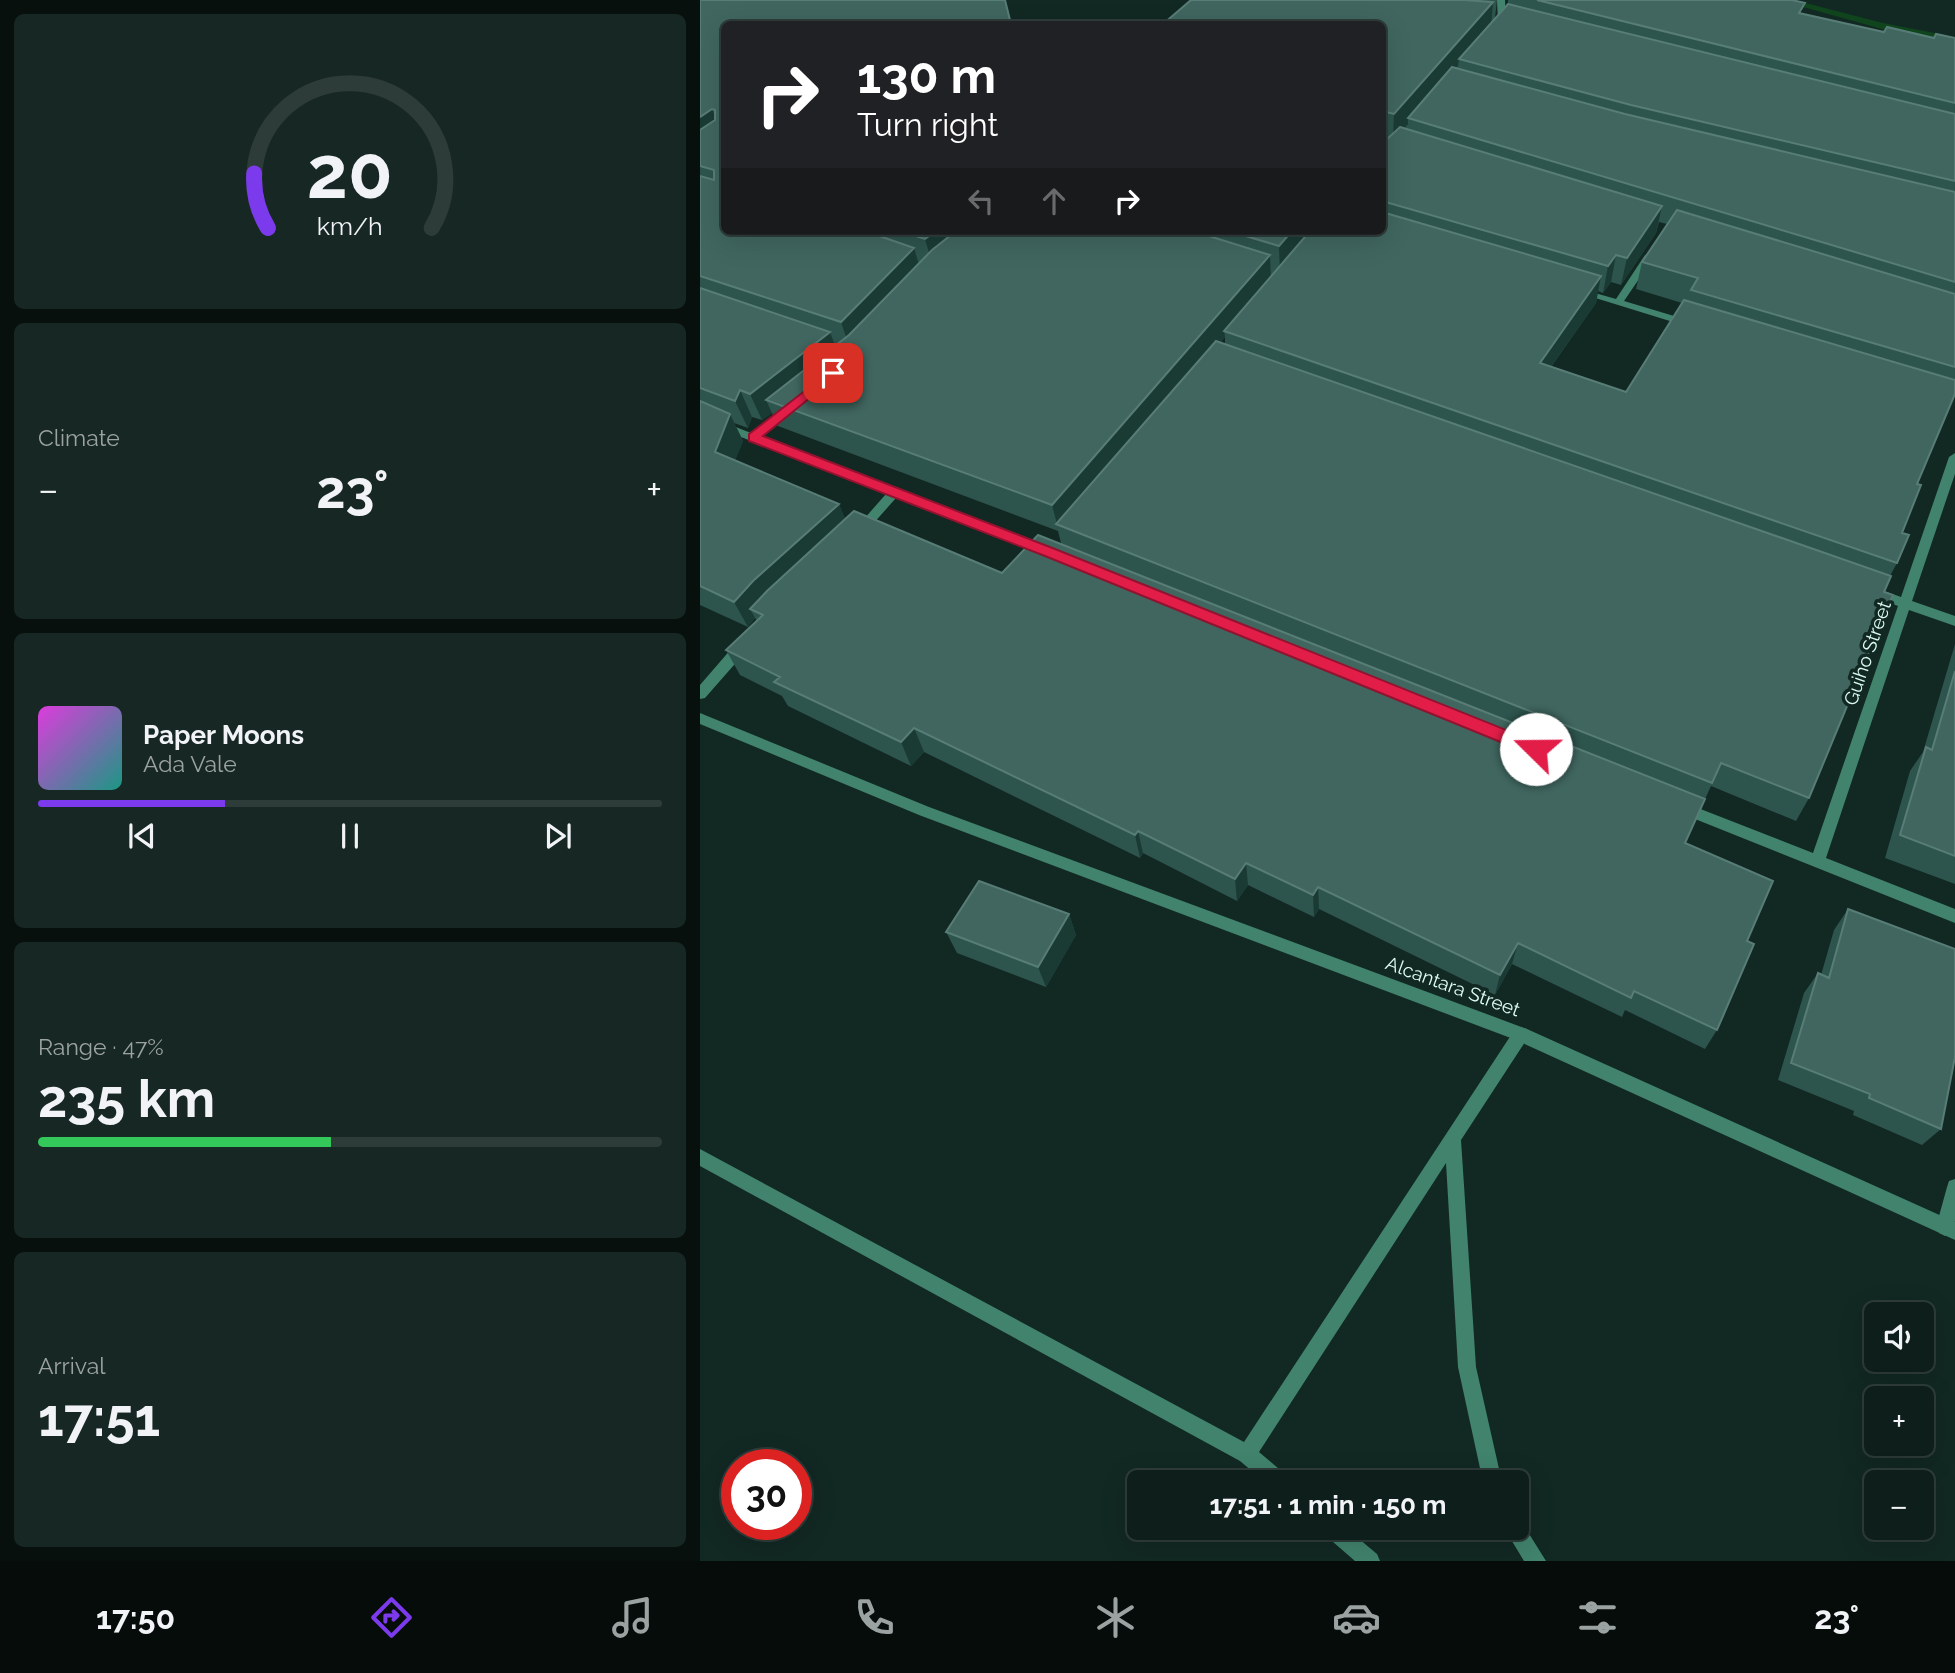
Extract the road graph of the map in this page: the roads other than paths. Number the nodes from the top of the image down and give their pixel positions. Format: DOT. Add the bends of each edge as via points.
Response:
graph roads {
  1 [pos="1501,0"];
  2 [pos="1489,23"];
  3 [pos="1502,23"];
  4 [pos="1515,27"];
  5 [pos="1494,33"];
  6 [pos="1652,252"];
  7 [pos="1567,288"];
  8 [pos="1618,303"];
  9 [pos="1700,327"];
  10 [pos="793,405"];
  11 [pos="700,417"];
  12 [pos="753,438"];
  13 [pos="1955,457"];
  14 [pos="895,492"];
  15 [pos="848,543"];
  16 [pos="1057,551"];
  17 [pos="1866,590"];
  18 [pos="1905,604"];
  19 [pos="1955,621"];
  20 [pos="755,631"];
  21 [pos="700,694"];
  22 [pos="700,718"];
  23 [pos="1663,801"];
  24 [pos="1817,863"];
  25 [pos="1955,916"];
  26 [pos="1521,1034"];
  27 [pos="1453,1138"];
  28 [pos="700,1157"];
  29 [pos="1955,1187"];
  30 [pos="1950,1229"];
  31 [pos="1247,1454"];
  32 [pos="1265,1470"];
  33 [pos="1490,1470"];
  34 [pos="1346,1540"];
  35 [pos="1522,1540"];
  36 [pos="1370,1561"];
  37 [pos="1536,1561"];
  1 -- 3 [label="street"];
  2 -- 3 [label="street"];
  3 -- 4 [label="street"];
  3 -- 5 [label="street"];
  6 -- 8 [label="street"];
  7 -- 8 [label="street"];
  8 -- 9 [label="street"];
  10 -- 12 [label="street"];
  11 -- 12 [label="street"];
  12 -- 14 [label="street"];
  13 -- 18 [label="street, Guiho Street"];
  14 -- 15 [label="street"];
  14 -- 16 [label="street"];
  17 -- 18 [label="street"];
  18 -- 19 [label="street"];
  18 -- 24 [label="street, Guiho Street"];
  20 -- 21 [label="street"];
  22 -- 26 [label="street, Alcantara Street" via="924,811"];
  23 -- 24 [label="street"];
  24 -- 25 [label="street"];
  26 -- 27 [label="street"];
  26 -- 30 [label="street, Alcantara Street"];
  27 -- 31 [label="street"];
  27 -- 33 [label="street" via="1467,1367"];
  28 -- 31 [label="street"];
  29 -- 30 [label="street"];
  31 -- 32 [label="street"];
  34 -- 36 [label="street"];
  35 -- 37 [label="street"];
}
